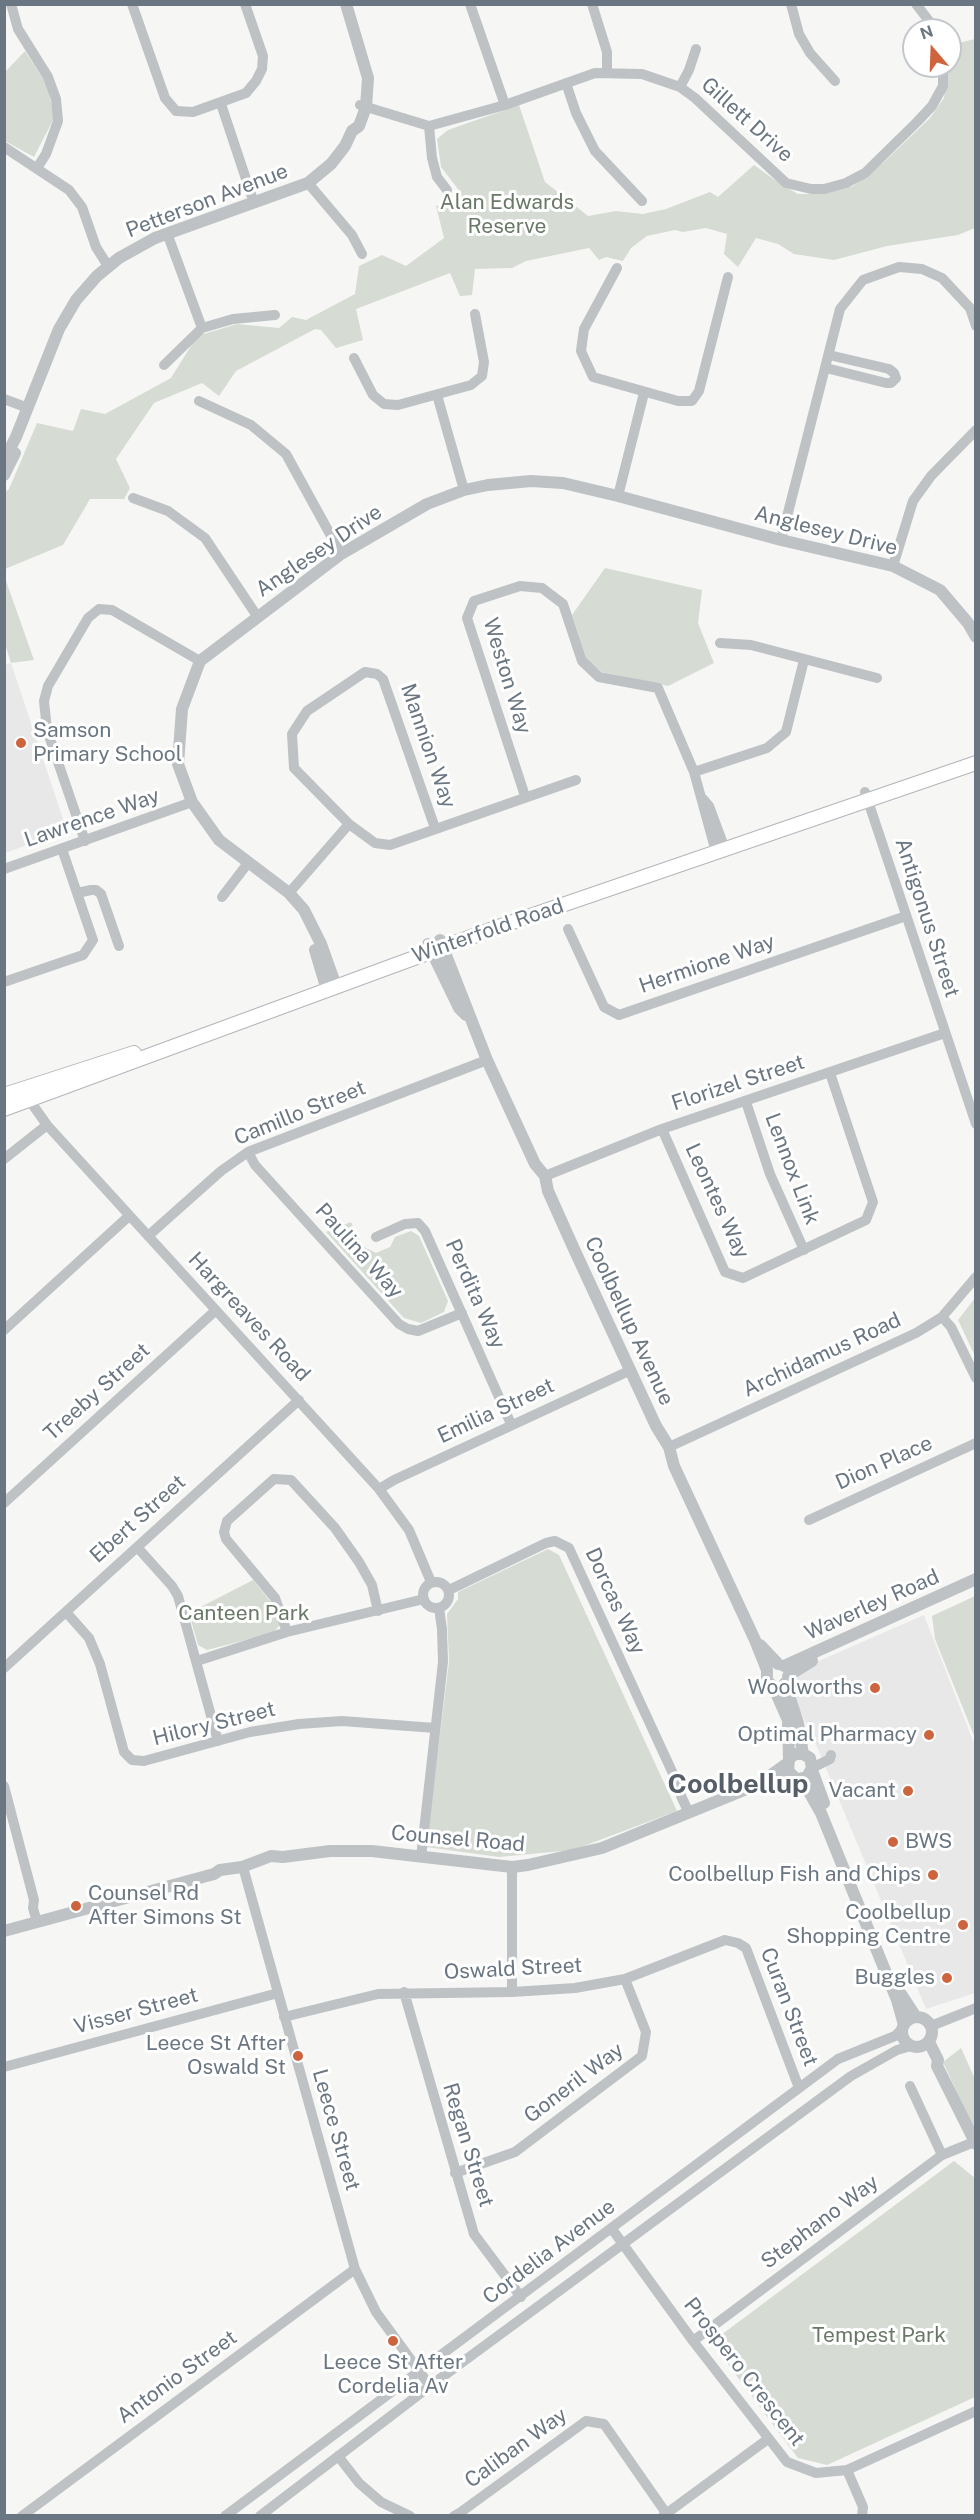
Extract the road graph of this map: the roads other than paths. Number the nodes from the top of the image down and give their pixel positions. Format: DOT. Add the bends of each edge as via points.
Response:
graph roads {
  1 [pos="11,4"];
  2 [pos="132,4"];
  3 [pos="245,4"];
  4 [pos="346,4"];
  5 [pos="470,4"];
  6 [pos="592,4"];
  7 [pos="791,4"];
  8 [pos="916,4"];
  9 [pos="927,18"];
  10 [pos="696,49"];
  11 [pos="607,73"];
  12 [pos="943,78"];
  13 [pos="835,81"];
  14 [pos="566,83"];
  15 [pos="680,87"];
  16 [pos="363,103"];
  17 [pos="221,104"];
  18 [pos="505,105"];
  19 [pos="429,126"];
  20 [pos="4,147"];
  21 [pos="37,168"];
  22 [pos="308,183"];
  23 [pos="447,190"];
  24 [pos="642,201"];
  25 [pos="254,203"];
  26 [pos="167,233"];
  27 [pos="362,254"];
  28 [pos="108,266"];
  29 [pos="617,268"];
  30 [pos="728,277"];
  31 [pos="475,314"];
  32 [pos="275,315"];
  33 [pos="975,326"];
  34 [pos="202,328"];
  35 [pos="829,355"];
  36 [pos="354,358"];
  37 [pos="164,365"];
  38 [pos="826,368"];
  39 [pos="644,393"];
  40 [pos="437,395"];
  41 [pos="4,399"];
  42 [pos="199,401"];
  43 [pos="28,408"];
  44 [pos="975,430"];
  45 [pos="16,437"];
  46 [pos="4,460"];
  47 [pos="4,475"];
  48 [pos="464,490"];
  49 [pos="618,496"];
  50 [pos="133,498"];
  51 [pos="781,540"];
  52 [pos="341,554"];
  53 [pos="893,566"];
  54 [pos="257,616"];
  55 [pos="975,637"];
  56 [pos="720,643"];
  57 [pos="804,660"];
  58 [pos="200,661"];
  59 [pos="877,678"];
  60 [pos="975,755"];
  61 [pos="975,763"];
  62 [pos="694,772"];
  63 [pos="576,780"];
  64 [pos="525,796"];
  65 [pos="866,796"];
  66 [pos="192,802"];
  67 [pos="349,824"];
  68 [pos="435,828"];
  69 [pos="85,841"];
  70 [pos="719,847"];
  71 [pos="62,849"];
  72 [pos="248,863"];
  73 [pos="4,869"];
  74 [pos="76,893"];
  75 [pos="289,893"];
  76 [pos="222,897"];
  77 [pos="906,916"];
  78 [pos="568,929"];
  79 [pos="119,946"];
  80 [pos="435,946"];
  81 [pos="4,982"];
  82 [pos="330,985"];
  83 [pos="945,1033"];
  84 [pos="487,1060"];
  85 [pos="830,1073"];
  86 [pos="4,1095"];
  87 [pos="25,1095"];
  88 [pos="746,1101"];
  89 [pos="4,1109"];
  90 [pos="975,1124"];
  91 [pos="47,1125"];
  92 [pos="662,1129"];
  93 [pos="248,1152"];
  94 [pos="4,1159"];
  95 [pos="545,1176"];
  96 [pos="129,1216"];
  97 [pos="148,1236"];
  98 [pos="376,1237"];
  99 [pos="804,1250"];
  100 [pos="975,1277"];
  101 [pos="215,1311"];
  102 [pos="462,1313"];
  103 [pos="942,1317"];
  104 [pos="4,1330"];
  105 [pos="630,1370"];
  106 [pos="975,1378"];
  107 [pos="299,1400"];
  108 [pos="511,1424"];
  109 [pos="975,1443"];
  110 [pos="669,1447"];
  111 [pos="380,1489"];
  112 [pos="4,1503"];
  113 [pos="808,1520"];
  114 [pos="137,1548"];
  115 [pos="975,1579"];
  116 [pos="431,1582"];
  117 [pos="975,1586"];
  118 [pos="449,1590"];
  119 [pos="424,1599"];
  120 [pos="439,1608"];
  121 [pos="378,1611"];
  122 [pos="66,1612"];
  123 [pos="287,1632"];
  124 [pos="755,1640"];
  125 [pos="197,1661"];
  126 [pos="4,1668"];
  127 [pos="781,1675"];
  128 [pos="435,1728"];
  129 [pos="218,1741"];
  130 [pos="788,1761"];
  131 [pos="809,1763"];
  132 [pos="796,1778"];
  133 [pos="759,1784"];
  134 [pos="4,1786"];
  135 [pos="6,1799"];
  136 [pos="691,1812"];
  137 [pos="837,1845"];
  138 [pos="418,1857"];
  139 [pos="512,1867"];
  140 [pos="244,1870"];
  141 [pos="41,1921"];
  142 [pos="4,1931"];
  143 [pos="738,1943"];
  144 [pos="625,1979"];
  145 [pos="404,1992"];
  146 [pos="512,1992"];
  147 [pos="278,1993"];
  148 [pos="975,2008"];
  149 [pos="284,2017"];
  150 [pos="916,2017"];
  151 [pos="931,2026"];
  152 [pos="903,2027"];
  153 [pos="920,2045"];
  154 [pos="4,2067"];
  155 [pos="910,2086"];
  156 [pos="800,2088"];
  157 [pos="975,2143"];
  158 [pos="942,2156"];
  159 [pos="455,2173"];
  160 [pos="612,2229"];
  161 [pos="623,2244"];
  162 [pos="355,2270"];
  163 [pos="522,2297"];
  164 [pos="693,2341"];
  165 [pos="420,2371"];
  166 [pos="430,2385"];
  167 [pos="975,2411"];
  168 [pos="768,2439"];
  169 [pos="338,2456"];
  170 [pos="847,2470"];
  171 [pos="664,2514"];
  172 [pos="22,2516"];
  173 [pos="225,2516"];
  174 [pos="260,2516"];
  175 [pos="410,2516"];
  176 [pos="453,2516"];
  177 [pos="862,2516"];
  1 -- 21 [label="street" via="18,29 48,77 56,99 58,121"];
  2 -- 17 [label="street" via="165,98 176,111 194,112"];
  3 -- 17 [label="street" via="263,56 262,69 246,93"];
  4 -- 16 [label="street, Petterson Avenue" via="365,71 361,79"];
  5 -- 18 [label="street"];
  6 -- 11 [label="street" via="607,52"];
  7 -- 13 [label="street" via="799,34"];
  8 -- 9 [label="street"];
  10 -- 15 [label="street"];
  11 -- 14 [label="street, Gillett Drive"];
  11 -- 15 [label="street, Gillett Drive" via="642,74"];
  12 -- 15 [label="street, Gillett Drive" via="932,106 865,173 824,189 786,183"];
  14 -- 18 [label="street, Gillett Drive"];
  14 -- 24 [label="street" via="596,152"];
  16 -- 19 [label="street" via="381,106 387,112"];
  16 -- 22 [label="street, Petterson Avenue" via="352,131 331,164"];
  17 -- 25 [label="street"];
  18 -- 19 [label="street, Gillett Drive"];
  19 -- 23 [label="street" via="437,177"];
  20 -- 21 [label="street"];
  21 -- 28 [label="street" via="69,190 82,207 96,247"];
  22 -- 25 [label="street, Petterson Avenue"];
  22 -- 27 [label="street" via="352,235"];
  25 -- 26 [label="street, Petterson Avenue"];
  26 -- 28 [label="street, Petterson Avenue"];
  26 -- 34 [label="street"];
  28 -- 43 [label="street, Petterson Avenue" via="76,300 58,329"];
  29 -- 39 [label="street" via="584,329 581,351 593,377"];
  30 -- 39 [label="street" via="699,391 692,401"];
  31 -- 40 [label="street" via="484,362 482,376 471,385"];
  32 -- 34 [label="street" via="233,319"];
  33 -- 35 [label="street" via="970,308 942,278 921,269 899,267 863,280 840,309"];
  34 -- 37 [label="street"];
  35 -- 38 [label="street"];
  35 -- 38 [label="street" via="889,369 896,378 886,383"];
  36 -- 40 [label="street" via="373,395 384,404 398,405"];
  38 -- 51 [label="street"];
  39 -- 49 [label="street"];
  40 -- 48 [label="street"];
  41 -- 43 [label="street"];
  42 -- 52 [label="street" via="251,425 286,454"];
  43 -- 45 [label="street, Petterson Avenue"];
  44 -- 53 [label="street" via="913,501"];
  45 -- 46 [label="street, Petterson Avenue"];
  45 -- 47 [label="street, Petterson Avenue" via="18,445"];
  48 -- 49 [label="street, Anglesey Drive" via="488,485 563,483"];
  48 -- 52 [label="street, Anglesey Drive" via="427,504"];
  49 -- 51 [label="street, Anglesey Drive"];
  50 -- 54 [label="street" via="168,511 205,538"];
  51 -- 53 [label="street, Anglesey Drive"];
  52 -- 54 [label="street, Anglesey Drive"];
  53 -- 55 [label="street, Anglesey Drive" via="940,591"];
  54 -- 58 [label="street, Anglesey Drive"];
  56 -- 57 [label="street" via="751,645"];
  57 -- 59 [label="street"];
  57 -- 62 [label="street" via="786,732 767,748"];
  58 -- 66 [label="street" via="182,710 178,764"];
  58 -- 69 [label="street" via="112,610 99,609 88,618 48,686 45,701 47,730"];
  60 -- 65 [label="main road, Winterfold Road"];
  61 -- 65 [label="main road, Winterfold Road"];
  62 -- 64 [label="street, Weston Way" via="658,688 599,677 582,661 563,604 542,588 520,585 474,601 467,618"];
  62 -- 70 [label="street, Weston Way" via="703,798 702,808"];
  63 -- 64 [label="street, Mannion Way"];
  64 -- 68 [label="street, Mannion Way"];
  65 -- 70 [label="main road, Winterfold Road"];
  65 -- 77 [label="street, Antigonus Street"];
  66 -- 69 [label="street, Lawrence Way"];
  66 -- 72 [label="street" via="219,840"];
  67 -- 68 [label="street, Mannion Way" via="375,843 390,844"];
  67 -- 68 [label="street, Mannion Way" via="294,768 292,734 307,711 358,675 371,672 387,686"];
  67 -- 75 [label="street"];
  69 -- 71 [label="street, Lawrence Way"];
  70 -- 80 [label="main road, Winterfold Road"];
  71 -- 73 [label="street, Lawrence Way"];
  71 -- 74 [label="street"];
  72 -- 75 [label="street"];
  72 -- 76 [label="street"];
  74 -- 79 [label="street" via="96,890 101,894"];
  74 -- 81 [label="street" via="93,940 83,955"];
  75 -- 82 [label="street" via="304,910"];
  77 -- 78 [label="street, Hermione Way" via="619,1016 604,1007"];
  77 -- 83 [label="street, Antigonus Street"];
  80 -- 82 [label="main road, Winterfold Road"];
  80 -- 84 [label="street, Coolbellup Avenue" via="466,1004"];
  82 -- 87 [label="main road, Winterfold Road"];
  83 -- 85 [label="street, Florizel Street"];
  83 -- 90 [label="street, Antigonus Street"];
  84 -- 93 [label="street, Camillo Street"];
  84 -- 95 [label="street, Coolbellup Avenue"];
  85 -- 88 [label="street, Florizel Street"];
  85 -- 99 [label="street, Leontes Way" via="873,1202 866,1220"];
  86 -- 87 [label="main road, Winterfold Road"];
  87 -- 89 [label="main road, Winterfold Road"];
  87 -- 91 [label="street, Hargreaves Road"];
  88 -- 92 [label="street, Florizel Street"];
  88 -- 99 [label="street, Lennox Link" via="770,1174"];
  91 -- 94 [label="street"];
  91 -- 96 [label="street, Hargreaves Road"];
  92 -- 95 [label="street, Florizel Street"];
  92 -- 99 [label="street, Leontes Way" via="724,1272 743,1278"];
  93 -- 97 [label="street, Camillo Street"];
  93 -- 102 [label="street, Paulina Way" via="255,1165 399,1324 418,1331"];
  95 -- 105 [label="street, Coolbellup Avenue" via="548,1191"];
  96 -- 97 [label="street, Hargreaves Road"];
  96 -- 104 [label="street"];
  97 -- 101 [label="street, Hargreaves Road"];
  98 -- 102 [label="street, Perdita Way" via="405,1224 418,1223"];
  100 -- 103 [label="street, Archidamus Road"];
  101 -- 107 [label="street, Hargreaves Road"];
  101 -- 112 [label="street, Treeby Street"];
  102 -- 108 [label="street, Perdita Way"];
  103 -- 106 [label="street" via="951,1327"];
  103 -- 110 [label="street, Archidamus Road" via="916,1333"];
  105 -- 108 [label="street, Emilia Street"];
  105 -- 110 [label="street, Coolbellup Avenue"];
  107 -- 111 [label="street, Hargreaves Road"];
  107 -- 114 [label="street, Ebert Street"];
  108 -- 111 [label="street, Emilia Street"];
  109 -- 113 [label="street, Dion Place"];
  110 -- 124 [label="street, Coolbellup Avenue" via="674,1466"];
  111 -- 116 [label="street, Hargreaves Road" via="409,1530"];
  114 -- 122 [label="street, Ebert Street"];
  114 -- 125 [label="street" via="178,1596"];
  115 -- 127 [label="street, Waverley Road"];
  116 -- 118 [label="street" via="442,1582"];
  116 -- 119 [label="street" via="424,1589"];
  117 -- 127 [label="street, Waverley Road"];
  118 -- 120 [label="street" via="449,1598"];
  118 -- 136 [label="street, Dorcas Way" via="546,1544 555,1541 569,1548"];
  119 -- 120 [label="street"];
  119 -- 121 [label="street"];
  120 -- 128 [label="street" via="442,1662"];
  121 -- 123 [label="street"];
  121 -- 123 [label="street" via="372,1585 335,1528 291,1480 274,1479 227,1521 224,1532 275,1598"];
  122 -- 126 [label="street, Ebert Street"];
  122 -- 129 [label="street, Hilory Street" via="89,1638 124,1752 132,1760 144,1761"];
  123 -- 125 [label="street"];
  124 -- 127 [label="street, Coolbellup Avenue"];
  124 -- 127 [label="street, Coolbellup Avenue" via="767,1681"];
  125 -- 129 [label="street"];
  127 -- 130 [label="street, Coolbellup Avenue" via="788,1720"];
  127 -- 131 [label="street, Coolbellup Avenue"];
  128 -- 129 [label="street, Hilory Street" via="342,1721 266,1728"];
  128 -- 138 [label="street" via="422,1836 417,1840"];
  130 -- 131 [label="street" via="795,1754"];
  130 -- 132 [label="street" via="788,1771"];
  130 -- 133 [label="street, Counsel Road"];
  131 -- 132 [label="street" via="807,1777"];
  131 -- 137 [label="street, Coolbellup Avenue"];
  132 -- 133 [label="street, Counsel Road"];
  132 -- 137 [label="street, Coolbellup Avenue" via="814,1798"];
  133 -- 136 [label="street, Counsel Road"];
  134 -- 135 [label="street"];
  135 -- 141 [label="street" via="34,1900 40,1906"];
  136 -- 139 [label="street, Counsel Road" via="602,1848"];
  137 -- 150 [label="street, Coolbellup Avenue" via="903,1998"];
  137 -- 152 [label="street, Coolbellup Avenue" via="897,2000"];
  138 -- 139 [label="street, Counsel Road"];
  138 -- 140 [label="street, Counsel Road" via="341,1851 271,1856"];
  139 -- 146 [label="street"];
  140 -- 141 [label="street, Counsel Road" via="221,1877 214,1874"];
  140 -- 147 [label="street, Leece Street"];
  141 -- 142 [label="street, Counsel Road"];
  143 -- 144 [label="street, Oswald Street" via="725,1940"];
  143 -- 156 [label="street, Curan Street" via="746,1948"];
  144 -- 146 [label="street, Oswald Street" via="575,1988"];
  144 -- 159 [label="street, Goneril Way" via="646,2032 642,2056 515,2152"];
  145 -- 146 [label="street, Oswald Street"];
  145 -- 149 [label="street, Oswald Street" via="362,1996"];
  145 -- 159 [label="street, Regan Street"];
  147 -- 149 [label="street, Leece Street"];
  147 -- 154 [label="street, Visser Street"];
  148 -- 151 [label="street"];
  149 -- 162 [label="street, Leece Street"];
  150 -- 151 [label="street"];
  150 -- 152 [label="street"];
  151 -- 153 [label="street" via="932,2034"];
  152 -- 153 [label="street" via="905,2042"];
  152 -- 156 [label="street, Cordelia Avenue" via="895,2036 838,2059"];
  153 -- 157 [label="street" via="938,2060 937,2066"];
  153 -- 161 [label="street, Cordelia Avenue" via="880,2059 850,2076"];
  155 -- 158 [label="street"];
  156 -- 160 [label="street, Cordelia Avenue"];
  157 -- 158 [label="street, Stephano Way"];
  158 -- 164 [label="street, Stephano Way"];
  159 -- 163 [label="street, Regan Street" via="474,2234"];
  160 -- 161 [label="street, Prospero Crescent"];
  160 -- 163 [label="street, Cordelia Avenue"];
  161 -- 164 [label="street, Prospero Crescent"];
  161 -- 166 [label="street, Cordelia Avenue"];
  162 -- 165 [label="street, Leece Street" via="376,2312"];
  162 -- 172 [label="street, Antonio Street"];
  163 -- 165 [label="street, Cordelia Avenue"];
  164 -- 168 [label="street, Prospero Crescent"];
  165 -- 166 [label="street, Leece Street"];
  165 -- 173 [label="street, Cordelia Avenue"];
  166 -- 169 [label="street, Cordelia Avenue"];
  167 -- 170 [label="street, Prospero Crescent"];
  168 -- 170 [label="street, Prospero Crescent" via="787,2462 816,2474"];
  168 -- 171 [label="street"];
  169 -- 174 [label="street, Cordelia Avenue"];
  169 -- 175 [label="street" via="359,2483 381,2502"];
  170 -- 177 [label="street" via="863,2507"];
  171 -- 176 [label="street, Caliban Way" via="604,2424 586,2421"];
}
